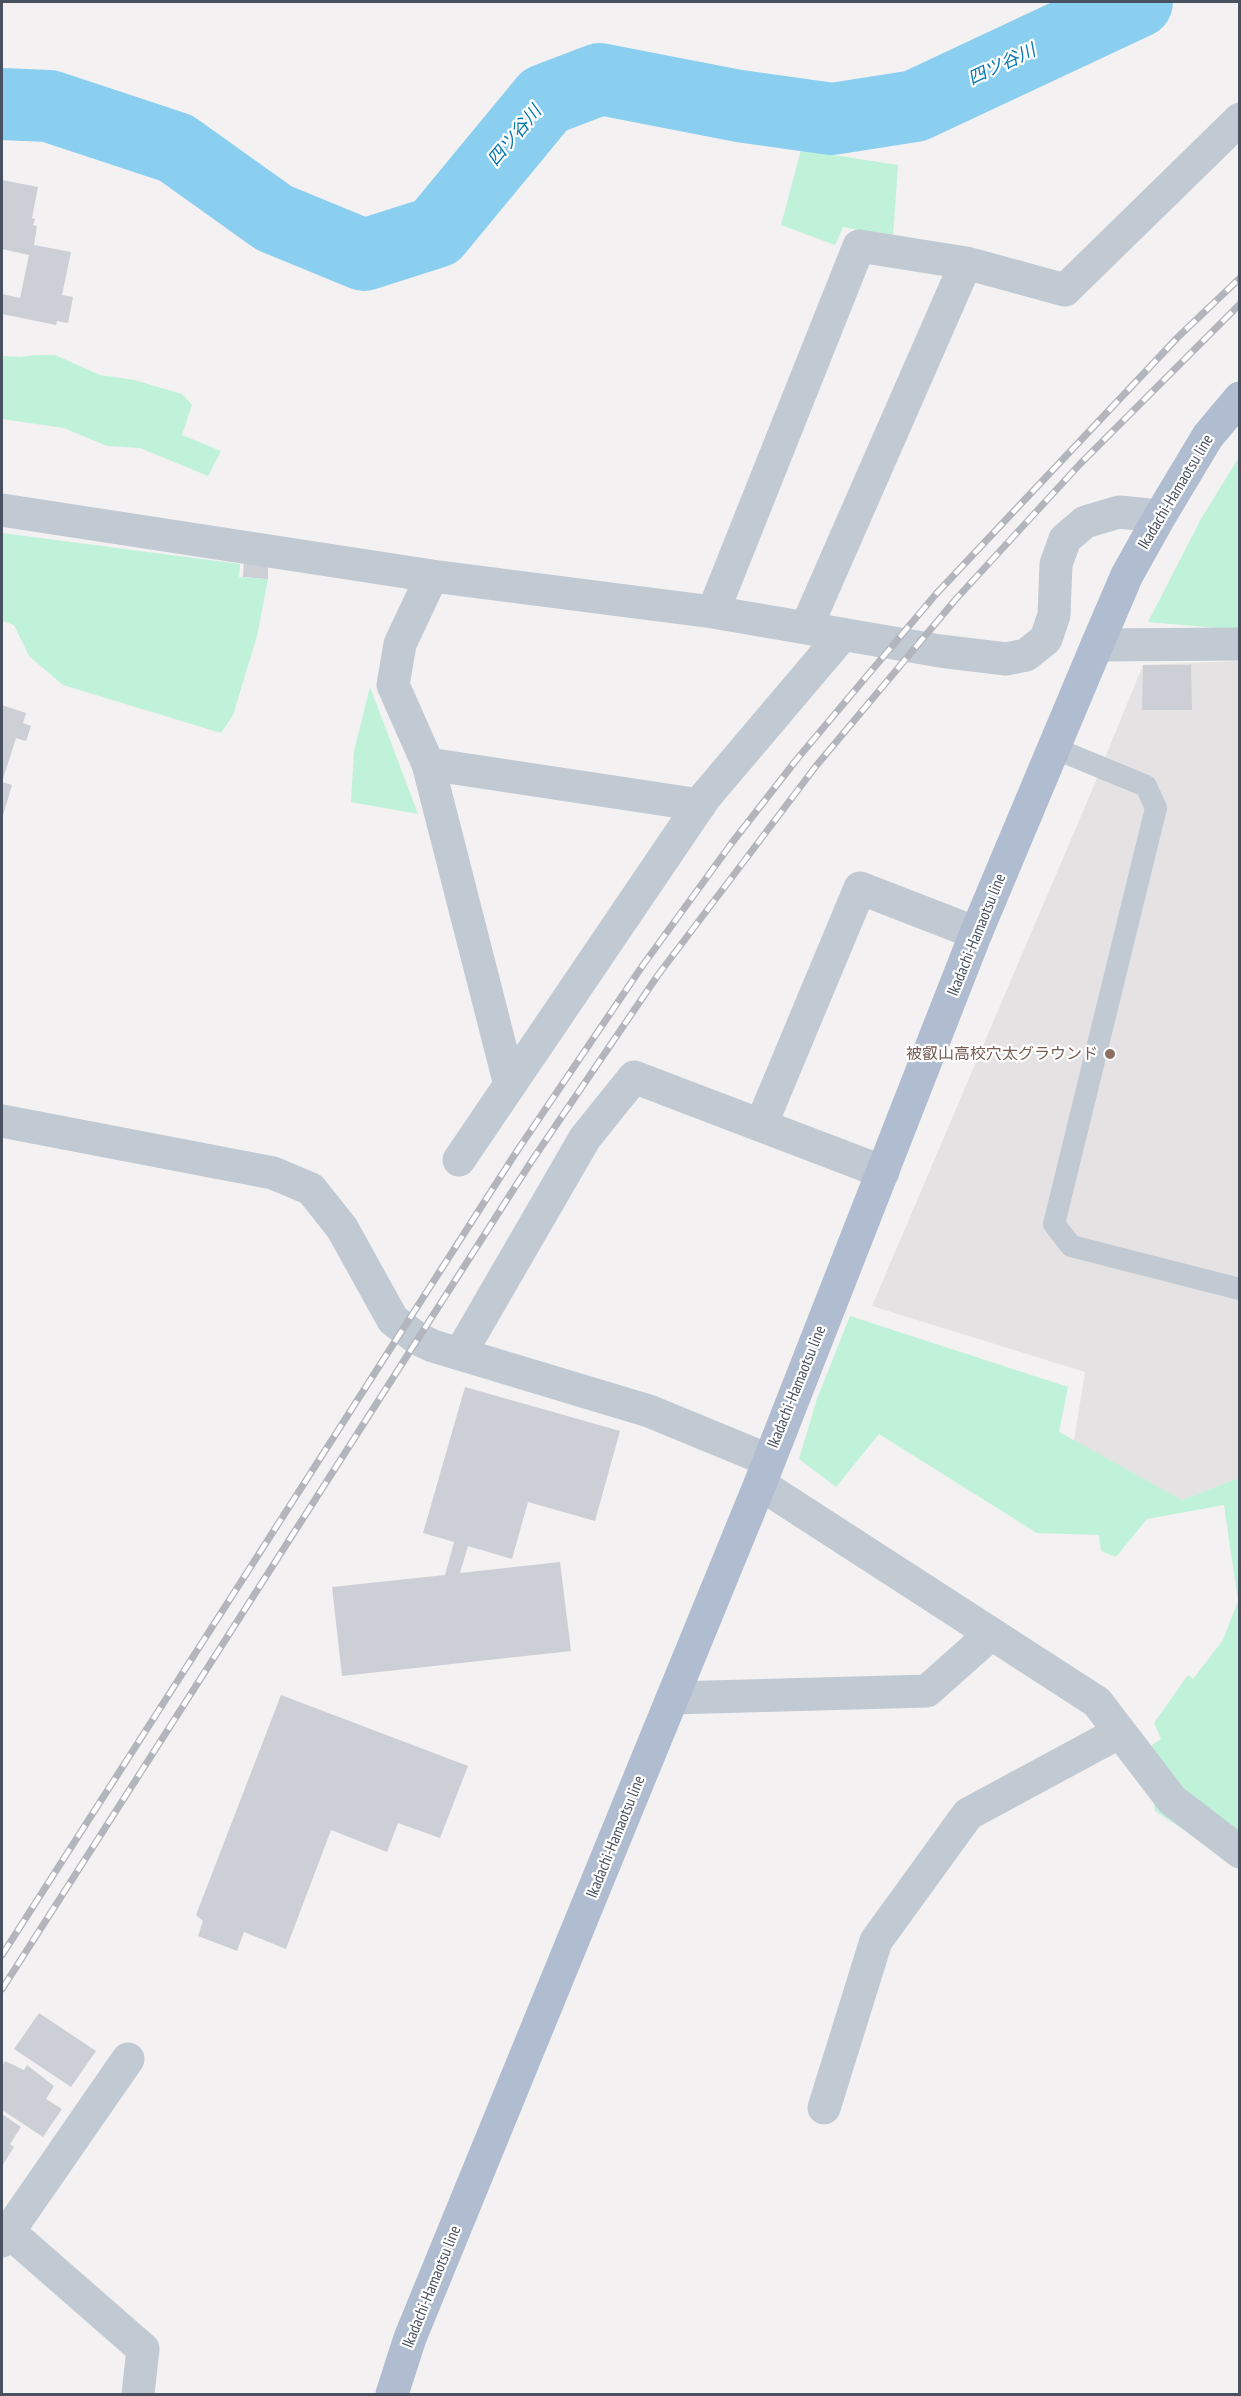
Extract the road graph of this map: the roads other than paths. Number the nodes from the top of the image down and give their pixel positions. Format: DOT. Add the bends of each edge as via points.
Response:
graph roads {
  1 [pos="1239,119"];
  2 [pos="966,262"];
  3 [pos="1239,398"];
  4 [pos="2,510"];
  5 [pos="1160,516"];
  6 [pos="432,576"];
  7 [pos="713,612"];
  8 [pos="806,628"];
  9 [pos="843,634"];
  10 [pos="1239,644"];
  11 [pos="1097,645"];
  12 [pos="1054,748"];
  13 [pos="428,764"];
  14 [pos="700,804"];
  15 [pos="976,933"];
  16 [pos="510,1085"];
  17 [pos="2,1121"];
  18 [pos="761,1125"];
  19 [pos="459,1160"];
  20 [pos="883,1172"];
  21 [pos="1239,1289"];
  22 [pos="460,1354"];
  23 [pos="764,1472"];
  24 [pos="991,1634"];
  25 [pos="673,1698"];
  26 [pos="1120,1732"];
  27 [pos="1239,1852"];
  28 [pos="128,2059"];
  29 [pos="824,2109"];
  30 [pos="5,2236"];
  31 [pos="138,2394"];
  32 [pos="392,2394"];
  1 -- 2 [label="street" via="1065,290"];
  2 -- 7 [label="street" via="859,246"];
  2 -- 8 [label="street"];
  3 -- 5 [label="main road, Ikadachi-Hamaotsu line" via="1208,436"];
  4 -- 6 [label="street"];
  5 -- 9 [label="street" via="1119,512 1085,522 1065,539 1056,564 1054,615 1046,639 1026,655 1006,659 976,657"];
  5 -- 11 [label="main road, Ikadachi-Hamaotsu line" via="1127,575"];
  6 -- 7 [label="street"];
  6 -- 13 [label="street" via="400,644 393,685"];
  7 -- 8 [label="street"];
  8 -- 9 [label="street"];
  9 -- 14 [label="street"];
  10 -- 11 [label="street"];
  11 -- 12 [label="main road, Ikadachi-Hamaotsu line"];
  12 -- 15 [label="main road, Ikadachi-Hamaotsu line"];
  12 -- 21 [label="lane" via="1146,786 1156,808 1054,1224 1071,1246"];
  13 -- 14 [label="street"];
  13 -- 16 [label="street"];
  14 -- 16 [label="street"];
  15 -- 18 [label="street" via="860,888"];
  15 -- 20 [label="main road, Ikadachi-Hamaotsu line"];
  16 -- 19 [label="street"];
  17 -- 22 [label="street" via="273,1173 311,1190 342,1228 393,1320 418,1339"];
  18 -- 20 [label="street"];
  18 -- 22 [label="street" via="634,1077 585,1138"];
  20 -- 23 [label="main road, Ikadachi-Hamaotsu line"];
  22 -- 23 [label="street" via="649,1411"];
  23 -- 24 [label="street"];
  23 -- 25 [label="main road, Ikadachi-Hamaotsu line"];
  24 -- 25 [label="street" via="927,1690"];
  24 -- 26 [label="street" via="1097,1702"];
  25 -- 32 [label="main road, Ikadachi-Hamaotsu line" via="410,2338"];
  26 -- 27 [label="street" via="1172,1800"];
  26 -- 29 [label="street" via="968,1814 876,1941"];
  28 -- 30 [label="street"];
  30 -- 31 [label="street" via="143,2349"];
}
